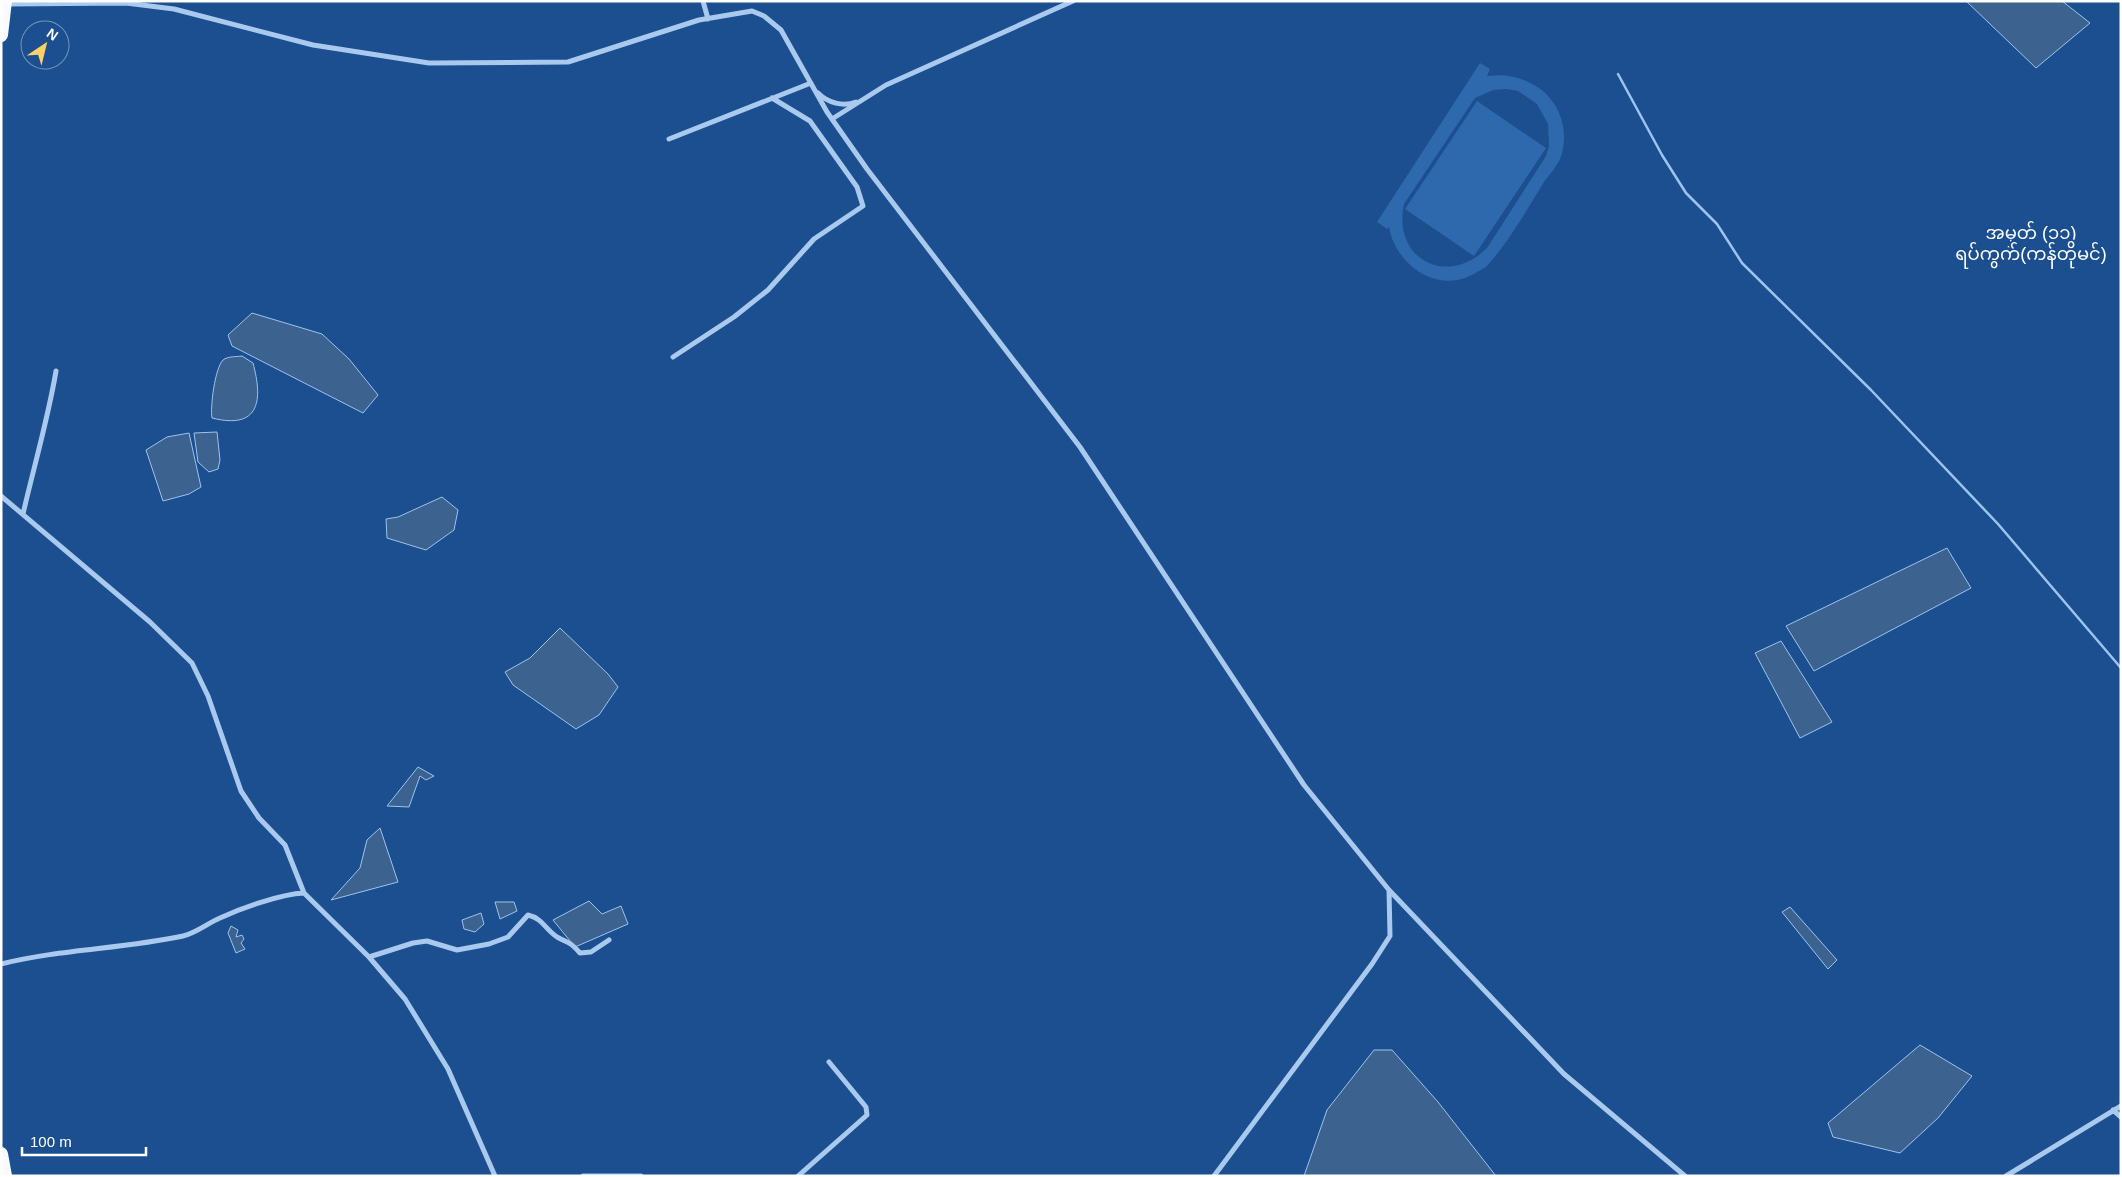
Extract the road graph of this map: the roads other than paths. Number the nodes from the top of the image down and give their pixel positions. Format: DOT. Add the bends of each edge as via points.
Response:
graph roads {
  1 [pos="703,1"];
  2 [pos="1073,1"];
  3 [pos="92,2"];
  4 [pos="5,3"];
  5 [pos="708,19"];
  6 [pos="1,35"];
  7 [pos="811,83"];
  8 [pos="814,90"];
  9 [pos="772,98"];
  10 [pos="863,100"];
  11 [pos="832,119"];
  12 [pos="669,138"];
  13 [pos="673,357"];
  14 [pos="56,371"];
  15 [pos="1,496"];
  16 [pos="23,514"];
  17 [pos="1389,890"];
  18 [pos="304,893"];
  19 [pos="609,940"];
  20 [pos="369,957"];
  21 [pos="1,964"];
  22 [pos="829,1062"];
  23 [pos="2121,1106"];
  24 [pos="2113,1110"];
  25 [pos="2121,1117"];
  26 [pos="1,1154"];
  27 [pos="5,1176"];
  28 [pos="494,1176"];
  29 [pos="583,1176"];
  30 [pos="641,1176"];
  31 [pos="798,1176"];
  32 [pos="1214,1176"];
  33 [pos="1685,1176"];
  34 [pos="2006,1176"];
  1 -- 5 [label="street"];
  2 -- 10 [label="street" via="886,86"];
  3 -- 4 [label="street"];
  3 -- 5 [label="street" via="174,10 312,45 429,62 568,62"];
  4 -- 6 [label="highway"];
  5 -- 7 [label="street" via="752,11 764,16 781,30"];
  7 -- 8 [label="street"];
  7 -- 9 [label="street"];
  8 -- 10 [label="street" via="837,104"];
  8 -- 11 [label="street"];
  9 -- 12 [label="street"];
  9 -- 13 [label="street" via="810,122 856,187 863,206 814,239 768,290"];
  10 -- 11 [label="street"];
  11 -- 17 [label="street" via="1080,447 1304,785"];
  14 -- 16 [label="street"];
  15 -- 16 [label="street"];
  16 -- 18 [label="street" via="150,622 192,663 208,696 241,790 259,818 285,845"];
  17 -- 32 [label="street" via="1390,936"];
  17 -- 33 [label="street" via="1564,1074"];
  18 -- 20 [label="street"];
  18 -- 21 [label="street" via="221,917 185,936 62,952"];
  19 -- 20 [label="street" via="590,952 580,953 570,941 556,937 538,917 528,915 508,937 488,944 457,950 427,941"];
  20 -- 28 [label="street" via="405,999 448,1069"];
  22 -- 31 [label="street" via="866,1107 867,1115"];
  23 -- 24 [label="street"];
  24 -- 25 [label="street"];
  24 -- 34 [label="street"];
  26 -- 27 [label="highway"];
  29 -- 30 [label="street"];
}
